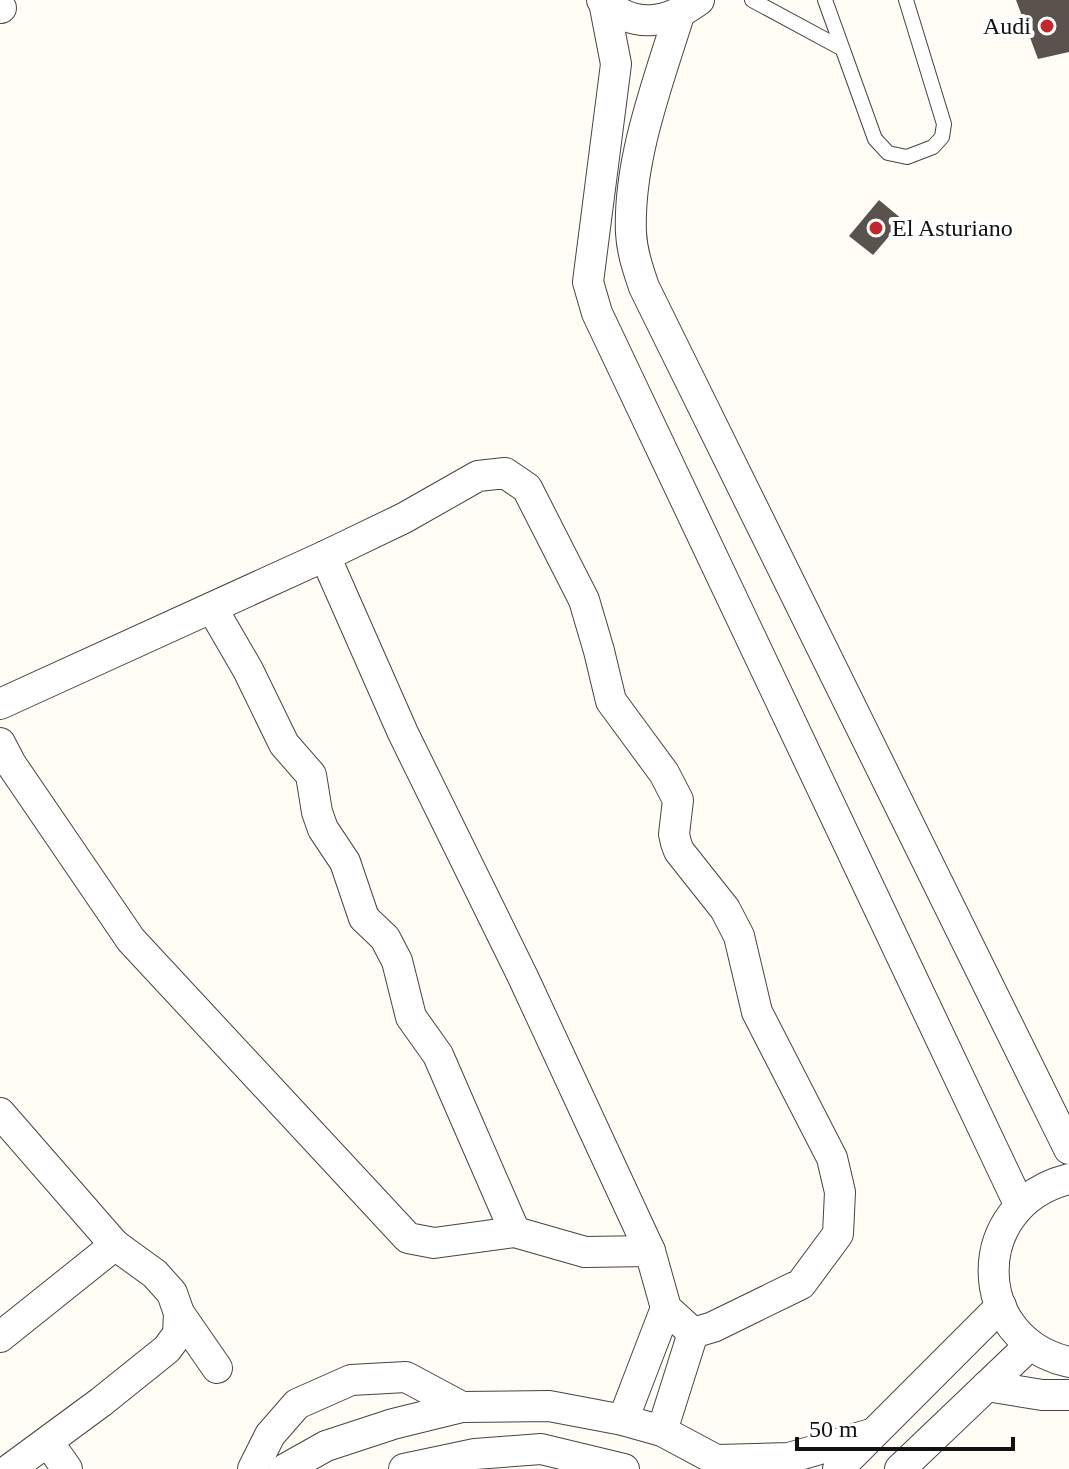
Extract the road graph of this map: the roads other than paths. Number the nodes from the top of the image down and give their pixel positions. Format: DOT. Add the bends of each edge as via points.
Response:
graph roads {
  1 [pos="752,0"];
  2 [pos="825,0"];
  3 [pos="906,0"];
  4 [pos="603,1"];
  5 [pos="689,7"];
  6 [pos="841,48"];
  7 [pos="325,556"];
  8 [pos="212,608"];
  9 [pos="0,704"];
  10 [pos="0,743"];
  11 [pos="0,1113"];
  12 [pos="1069,1149"];
  13 [pos="1069,1179"];
  14 [pos="1019,1204"];
  15 [pos="515,1232"];
  16 [pos="115,1245"];
  17 [pos="650,1251"];
  18 [pos="1001,1306"];
  19 [pos="666,1308"];
  20 [pos="179,1313"];
  21 [pos="693,1333"];
  22 [pos="0,1337"];
  23 [pos="1030,1345"];
  24 [pos="1069,1362"];
  25 [pos="217,1368"];
  26 [pos="987,1386"];
  27 [pos="1069,1395"];
  28 [pos="462,1407"];
  29 [pos="623,1420"];
  30 [pos="662,1431"];
  31 [pos="877,1433"];
  32 [pos="48,1442"];
  33 [pos="725,1465"];
  34 [pos="10,1469"];
  35 [pos="67,1469"];
  36 [pos="253,1469"];
  37 [pos="285,1469"];
  38 [pos="404,1469"];
  39 [pos="624,1469"];
  40 [pos="838,1469"];
  41 [pos="900,1469"];
  1 -- 6 [label="lane"];
  2 -- 6 [label="lane"];
  3 -- 6 [label="lane" via="944,124 933,147 907,157 888,153 875,139"];
  4 -- 5 [label="street" via="628,17 655,21"];
  4 -- 14 [label="street" via="616,64 588,282 597,313"];
  5 -- 12 [label="street" via="652,102 635,181 633,254 644,287"];
  7 -- 8 [label="street"];
  7 -- 17 [label="street" via="403,733"];
  7 -- 21 [label="street" via="478,476 505,473 527,488 584,600 611,701 678,800 676,843 739,936 757,1012 832,1158 840,1192 838,1234 801,1284"];
  8 -- 9 [label="street"];
  8 -- 15 [label="street" via="284,744 311,775 323,829 345,862 364,918 385,938 397,961 411,1017 438,1055"];
  10 -- 15 [label="street" via="131,940 408,1238 434,1243"];
  11 -- 16 [label="street"];
  13 -- 14 [label="street" via="1048,1184"];
  14 -- 18 [label="street" via="998,1238 992,1277"];
  15 -- 17 [label="street" via="585,1252"];
  16 -- 20 [label="street" via="155,1274 172,1293"];
  16 -- 22 [label="street"];
  17 -- 19 [label="street"];
  18 -- 23 [label="street"];
  18 -- 31 [label="street"];
  19 -- 21 [label="street"];
  19 -- 29 [label="street"];
  20 -- 25 [label="street"];
  20 -- 32 [label="street" via="178,1334 167,1349"];
  21 -- 30 [label="street"];
  23 -- 24 [label="street"];
  23 -- 26 [label="street"];
  26 -- 27 [label="street"];
  26 -- 41 [label="street"];
  28 -- 29 [label="street" via="549,1406"];
  28 -- 36 [label="street" via="406,1377 351,1380 297,1404 270,1435"];
  28 -- 37 [label="street" via="326,1446"];
  29 -- 30 [label="street"];
  30 -- 33 [label="street"];
  31 -- 33 [label="street" via="789,1458"];
  31 -- 40 [label="street"];
  32 -- 34 [label="street"];
  32 -- 35 [label="street"];
  38 -- 39 [label="street" via="475,1454 541,1449"];
}
